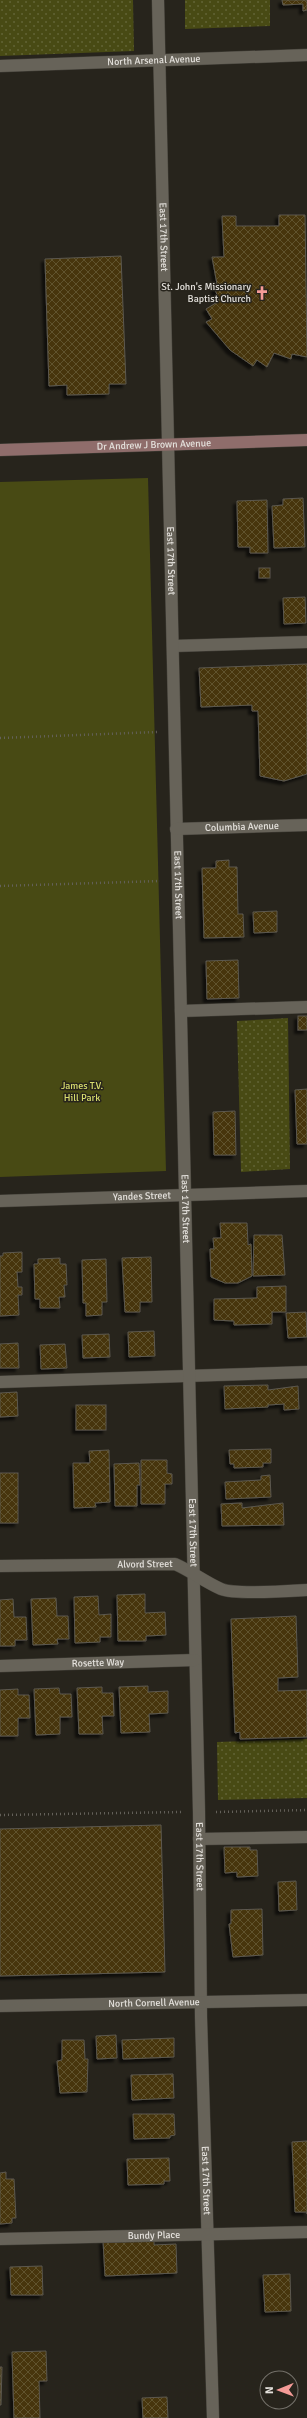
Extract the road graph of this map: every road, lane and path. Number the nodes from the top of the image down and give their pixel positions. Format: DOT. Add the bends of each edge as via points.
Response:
graph roads {
  1 [pos="158,0"];
  2 [pos="307,55"];
  3 [pos="159,60"];
  4 [pos="0,66"];
  5 [pos="306,437"];
  6 [pos="169,444"];
  7 [pos="0,450"];
  8 [pos="307,642"];
  9 [pos="173,646"];
  10 [pos="160,732"];
  11 [pos="0,738"];
  12 [pos="307,825"];
  13 [pos="176,829"];
  14 [pos="163,881"];
  15 [pos="0,886"];
  16 [pos="307,1007"];
  17 [pos="181,1011"];
  18 [pos="307,1191"];
  19 [pos="185,1195"];
  20 [pos="0,1201"];
  21 [pos="307,1372"];
  22 [pos="189,1376"];
  23 [pos="0,1382"];
  24 [pos="0,1566"];
  25 [pos="193,1572"];
  26 [pos="307,1590"];
  27 [pos="195,1660"];
  28 [pos="0,1666"];
  29 [pos="307,1810"];
  30 [pos="176,1812"];
  31 [pos="215,1812"];
  32 [pos="0,1815"];
  33 [pos="307,1837"];
  34 [pos="199,1839"];
  35 [pos="307,2000"];
  36 [pos="201,2002"];
  37 [pos="0,2006"];
  38 [pos="307,2232"];
  39 [pos="208,2234"];
  40 [pos="0,2239"];
  41 [pos="213,2418"];
  1 -- 3 [label="street, East 17th Street"];
  2 -- 3 [label="street, North Arsenal Avenue"];
  3 -- 4 [label="street, North Arsenal Avenue"];
  3 -- 6 [label="street, East 17th Street"];
  5 -- 6 [label="main road, Dr Andrew J Brown Avenue"];
  6 -- 7 [label="main road, Dr Andrew J Brown Avenue"];
  6 -- 9 [label="street, East 17th Street"];
  8 -- 9 [label="street"];
  9 -- 13 [label="street, East 17th Street"];
  10 -- 11 [label="path"];
  12 -- 13 [label="street, Columbia Avenue"];
  13 -- 17 [label="street, East 17th Street"];
  14 -- 15 [label="path"];
  16 -- 17 [label="street"];
  17 -- 19 [label="street, East 17th Street"];
  18 -- 19 [label="street, Yandes Street"];
  19 -- 20 [label="street, Yandes Street"];
  19 -- 22 [label="street, East 17th Street"];
  21 -- 22 [label="street"];
  22 -- 23 [label="street"];
  22 -- 25 [label="street, East 17th Street"];
  24 -- 25 [label="street, Alvord Street" via="175,1564"];
  25 -- 26 [label="street, Alvord Street" via="222,1590"];
  25 -- 27 [label="street, East 17th Street"];
  27 -- 28 [label="street, Rosette Way"];
  27 -- 34 [label="street, East 17th Street"];
  29 -- 31 [label="path"];
  30 -- 32 [label="path"];
  33 -- 34 [label="street"];
  34 -- 36 [label="street, East 17th Street"];
  35 -- 36 [label="street, North Cornell Avenue"];
  36 -- 37 [label="street, North Cornell Avenue"];
  36 -- 39 [label="street, East 17th Street"];
  38 -- 39 [label="street, Bundy Place"];
  39 -- 40 [label="street, Bundy Place"];
  39 -- 41 [label="street, East 17th Street"];
}
